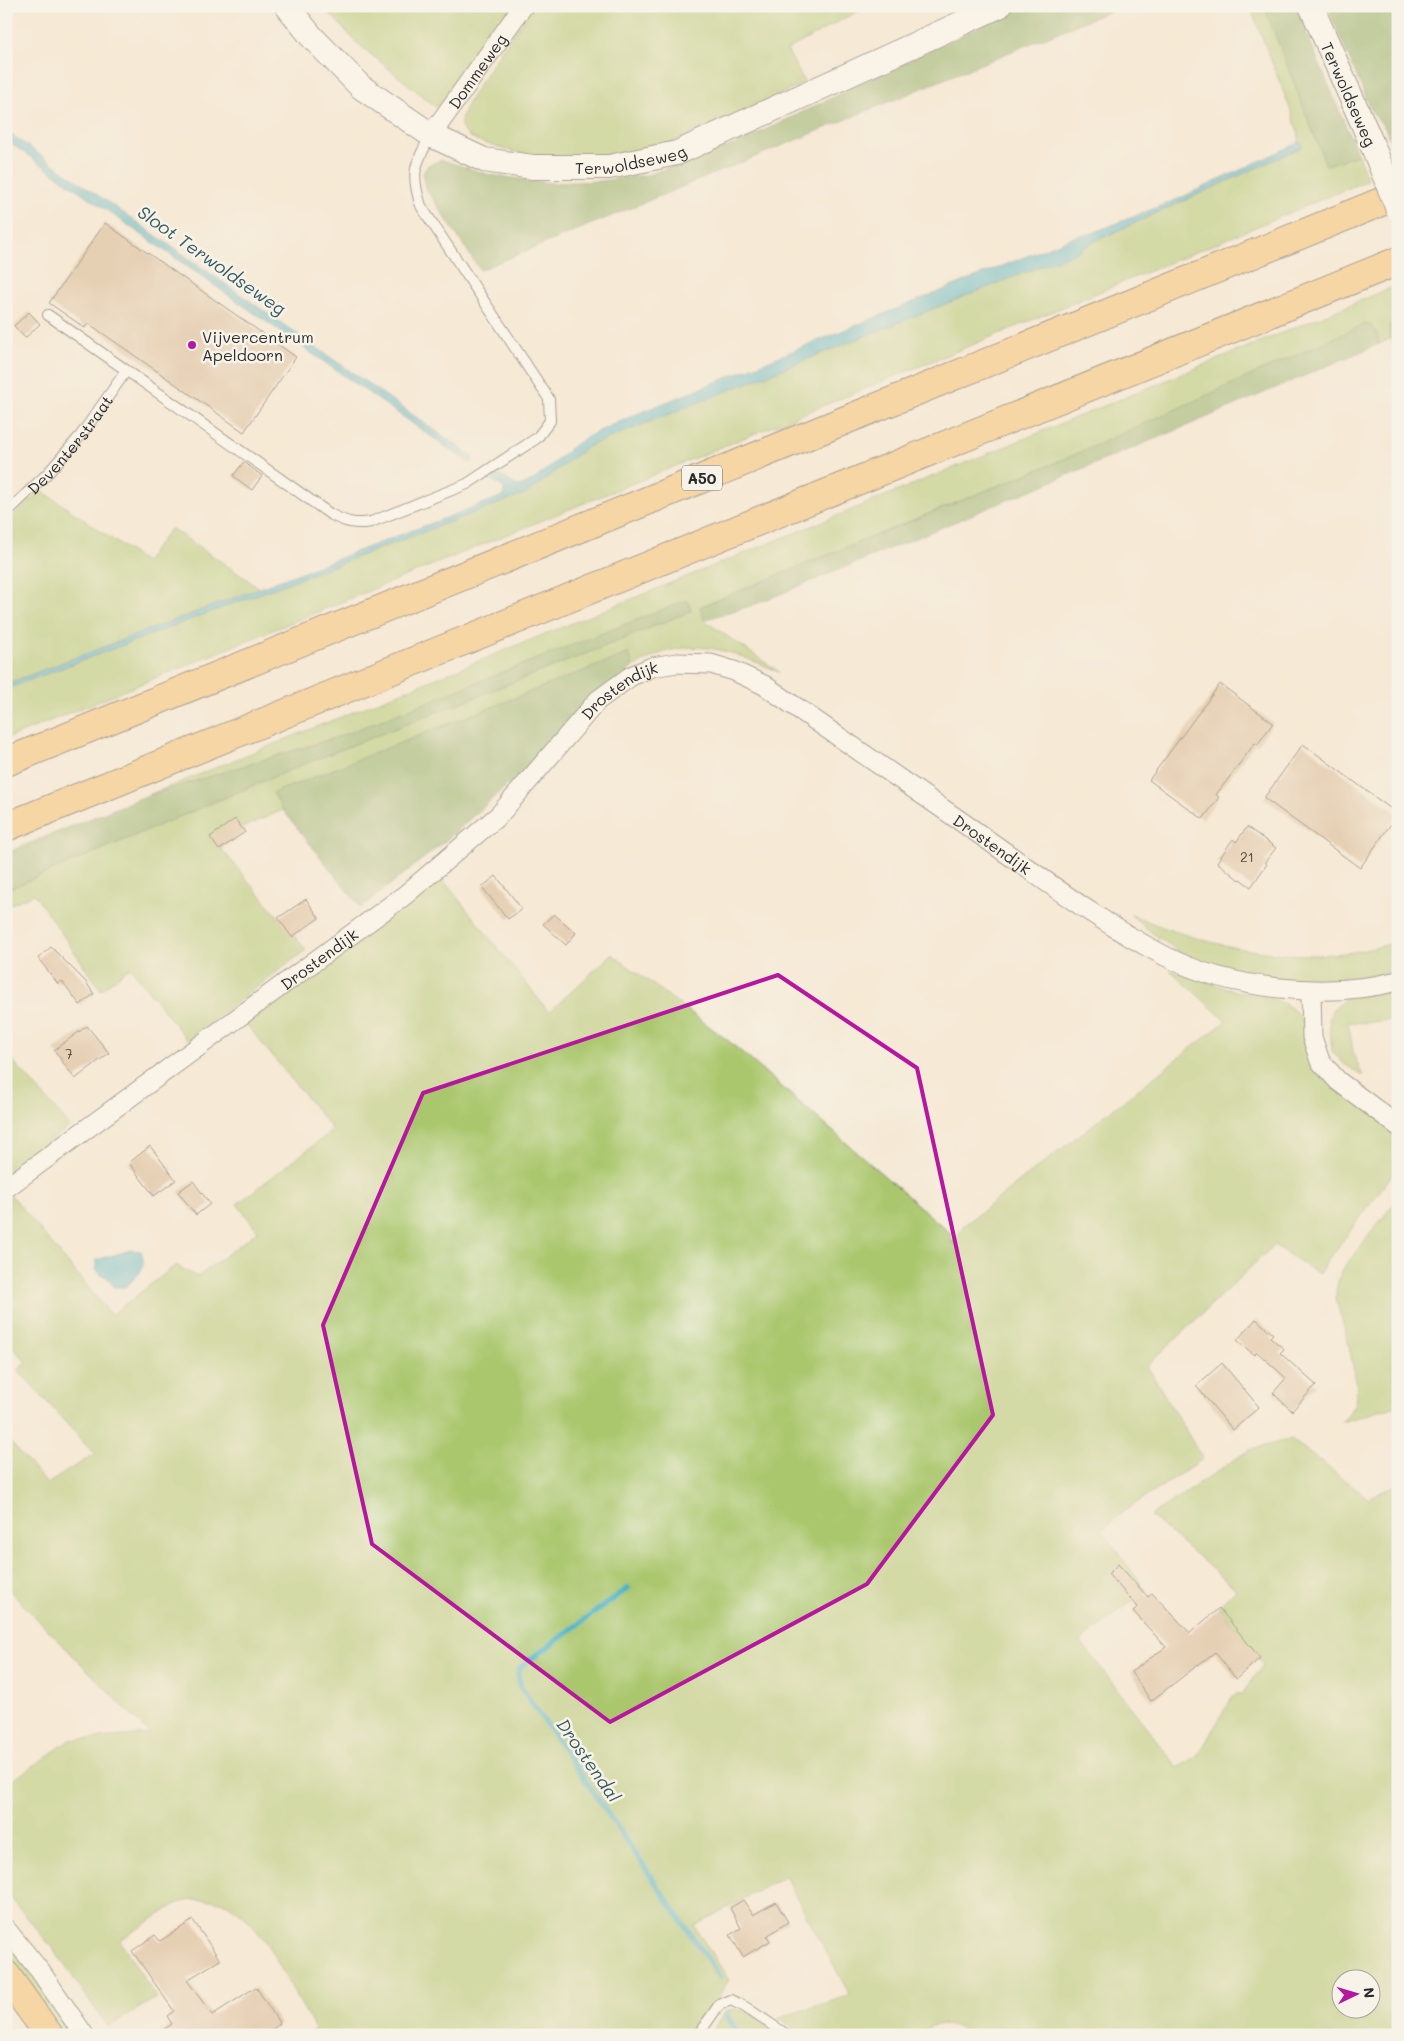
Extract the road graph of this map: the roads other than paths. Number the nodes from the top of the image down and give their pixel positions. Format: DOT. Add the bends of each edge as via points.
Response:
graph roads {
  1 [pos="287,6"];
  2 [pos="523,6"];
  3 [pos="999,6"];
  4 [pos="1311,6"];
  5 [pos="432,135"];
  6 [pos="1398,195"];
  7 [pos="1398,209"];
  8 [pos="1398,261"];
  9 [pos="48,315"];
  10 [pos="126,371"];
  11 [pos="6,513"];
  12 [pos="6,762"];
  13 [pos="6,827"];
  14 [pos="1398,981"];
  15 [pos="1312,991"];
  16 [pos="1398,1126"];
  17 [pos="6,1188"];
  18 [pos="6,1929"];
  19 [pos="6,1975"];
  20 [pos="49,2035"];
  21 [pos="84,2035"];
  22 [pos="698,2035"];
  23 [pos="787,2035"];
  1 -- 5 [label="street, Terwoldseweg" via="310,36 361,87"];
  2 -- 5 [label="street, Dommeweg"];
  3 -- 5 [label="street, Terwoldseweg" via="677,153 608,166 532,167 484,160"];
  4 -- 7 [label="street, Terwoldseweg, bridge"];
  5 -- 10 [label="lane" via="415,165 415,187 421,206 549,399 550,421 537,438 467,484 372,522 344,522"];
  6 -- 12 [label="main road, A50"];
  8 -- 13 [label="main road"];
  9 -- 10 [label="lane"];
  10 -- 11 [label="lane, Deventerstraat" via="81,435 48,473"];
  14 -- 15 [label="street, Drostendijk"];
  15 -- 16 [label="street" via="1312,1037 1320,1061 1338,1081"];
  15 -- 17 [label="street, Drostendijk" via="1261,986 1212,974 1166,957 1098,916 764,685 711,664 677,663 652,667 631,676 598,700 498,815 405,895"];
  18 -- 21 [label="street"];
  19 -- 20 [label="main road"];
  22 -- 23 [label="lane" via="719,2005 731,2000"];
}
